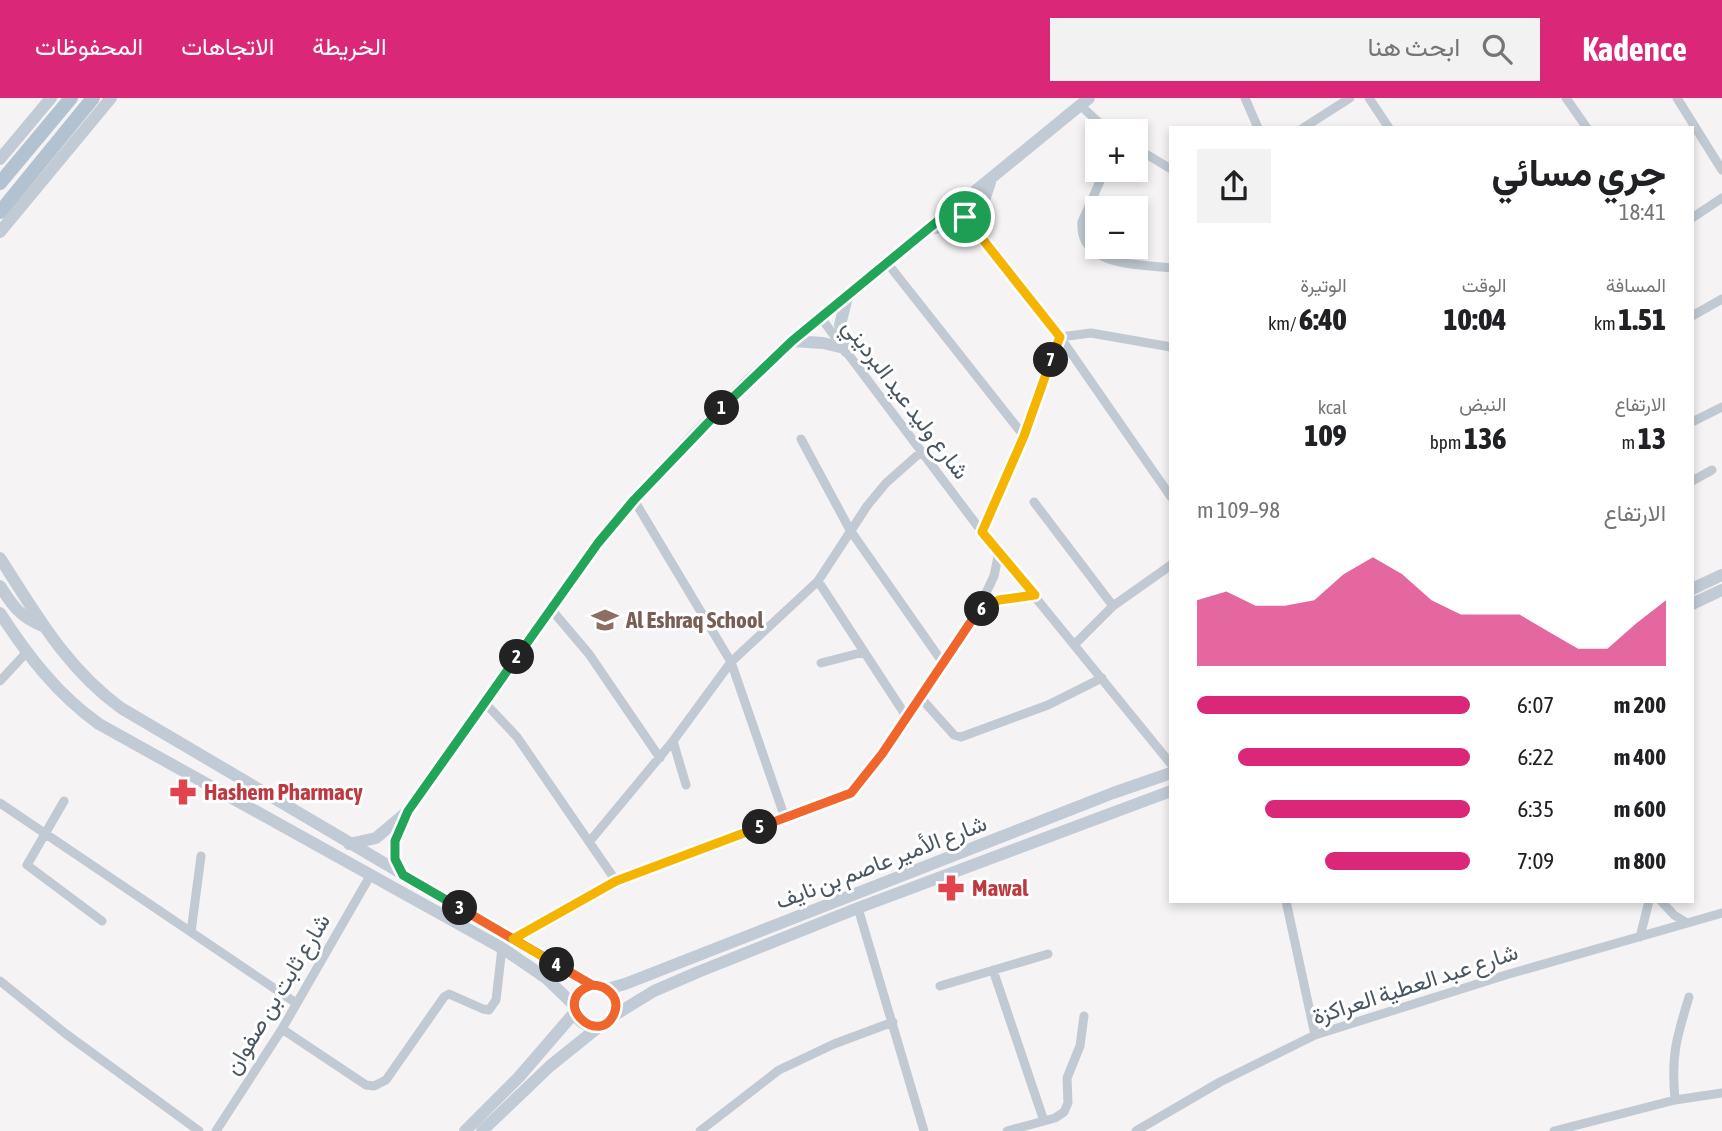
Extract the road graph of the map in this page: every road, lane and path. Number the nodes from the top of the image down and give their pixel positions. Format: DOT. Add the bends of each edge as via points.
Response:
graph roads {
  1 [pos="51,98"];
  2 [pos="71,98"];
  3 [pos="93,98"];
  4 [pos="111,98"];
  5 [pos="1244,98"];
  6 [pos="1350,98"];
  7 [pos="1369,98"];
  8 [pos="1566,98"];
  9 [pos="1677,98"];
  10 [pos="1084,102"];
  11 [pos="1098,119"];
  12 [pos="1314,125"];
  13 [pos="1257,126"];
  14 [pos="1388,126"];
  15 [pos="1586,126"];
  16 [pos="1148,155"];
  17 [pos="0,159"];
  18 [pos="1169,168"];
  19 [pos="1722,170"];
  20 [pos="991,179"];
  21 [pos="1100,182"];
  22 [pos="0,183"];
  23 [pos="1722,198"];
  24 [pos="956,206"];
  25 [pos="0,212"];
  26 [pos="1694,217"];
  27 [pos="931,228"];
  28 [pos="0,232"];
  29 [pos="980,234"];
  30 [pos="888,264"];
  31 [pos="1169,268"];
  32 [pos="847,297"];
  33 [pos="1722,299"];
  34 [pos="1694,315"];
  35 [pos="821,318"];
  36 [pos="1060,337"];
  37 [pos="792,341"];
  38 [pos="1169,347"];
  39 [pos="845,349"];
  40 [pos="1722,407"];
  41 [pos="1694,421"];
  42 [pos="1024,436"];
  43 [pos="801,439"];
  44 [pos="921,452"];
  45 [pos="1712,470"];
  46 [pos="1694,480"];
  47 [pos="1169,494"];
  48 [pos="634,500"];
  49 [pos="1034,502"];
  50 [pos="850,530"];
  51 [pos="982,532"];
  52 [pos="999,552"];
  53 [pos="0,558"];
  54 [pos="1169,566"];
  55 [pos="1722,575"];
  56 [pos="818,582"];
  57 [pos="0,586"];
  58 [pos="1694,588"];
  59 [pos="1722,590"];
  60 [pos="1035,595"];
  61 [pos="1694,603"];
  62 [pos="1113,606"];
  63 [pos="550,608"];
  64 [pos="0,613"];
  65 [pos="976,614"];
  66 [pos="44,626"];
  67 [pos="1075,644"];
  68 [pos="864,652"];
  69 [pos="26,653"];
  70 [pos="731,662"];
  71 [pos="821,663"];
  72 [pos="943,663"];
  73 [pos="1102,678"];
  74 [pos="0,681"];
  75 [pos="919,696"];
  76 [pos="486,704"];
  77 [pos="906,716"];
  78 [pos="673,741"];
  79 [pos="660,758"];
  80 [pos="1169,762"];
  81 [pos="1169,775"];
  82 [pos="686,785"];
  83 [pos="1169,792"];
  84 [pos="64,801"];
  85 [pos="0,803"];
  86 [pos="408,811"];
  87 [pos="785,818"];
  88 [pos="44,834"];
  89 [pos="590,841"];
  90 [pos="349,844"];
  91 [pos="201,856"];
  92 [pos="403,875"];
  93 [pos="370,876"];
  94 [pos="616,881"];
  95 [pos="1287,903"];
  96 [pos="1648,903"];
  97 [pos="1663,903"];
  98 [pos="858,908"];
  99 [pos="1722,913"];
  100 [pos="102,921"];
  101 [pos="1687,923"];
  102 [pos="191,932"];
  103 [pos="1640,937"];
  104 [pos="513,939"];
  105 [pos="502,948"];
  106 [pos="1048,954"];
  107 [pos="993,970"];
  108 [pos="0,981"];
  109 [pos="592,985"];
  110 [pos="940,986"];
  111 [pos="607,989"];
  112 [pos="1689,997"];
  113 [pos="296,1003"];
  114 [pos="575,1008"];
  115 [pos="614,1012"];
  116 [pos="1084,1016"];
  117 [pos="893,1022"];
  118 [pos="601,1026"];
  119 [pos="282,1029"];
  120 [pos="1315,1035"];
  121 [pos="1722,1093"];
  122 [pos="1675,1100"];
  123 [pos="1044,1121"];
  124 [pos="199,1131"];
  125 [pos="216,1131"];
  126 [pos="465,1131"];
  127 [pos="482,1131"];
  128 [pos="700,1131"];
  129 [pos="924,1131"];
  130 [pos="1007,1131"];
  131 [pos="1136,1131"];
  132 [pos="1554,1131"];
  1 -- 17 [label="main road"];
  2 -- 22 [label="main road"];
  3 -- 25 [label="main road"];
  4 -- 28 [label="main road"];
  5 -- 13 [label="street"];
  6 -- 12 [label="street"];
  7 -- 14 [label="street"];
  8 -- 15 [label="street"];
  9 -- 19 [label="street"];
  10 -- 11 [label="street"];
  10 -- 20 [label="main road"];
  16 -- 18 [label="street"];
  20 -- 24 [label="main road"];
  20 -- 29 [label="main road" via="982,206"];
  21 -- 31 [label="street" via="1082,222 1091,251 1106,258"];
  23 -- 26 [label="street"];
  24 -- 27 [label="main road"];
  24 -- 29 [label="street"];
  27 -- 29 [label="main road" via="965,226"];
  27 -- 30 [label="main road"];
  29 -- 36 [label="street"];
  30 -- 32 [label="main road"];
  30 -- 42 [label="street"];
  32 -- 35 [label="main road"];
  32 -- 39 [label="main road" via="840,325"];
  33 -- 34 [label="street"];
  35 -- 37 [label="main road"];
  35 -- 39 [label="street, شارع وليد عيد البرديني"];
  36 -- 38 [label="street" via="1091,333"];
  36 -- 42 [label="street"];
  36 -- 47 [label="street"];
  37 -- 39 [label="main road"];
  37 -- 48 [label="main road"];
  39 -- 44 [label="street, شارع وليد عيد البرديني"];
  40 -- 41 [label="street"];
  42 -- 51 [label="street"];
  43 -- 50 [label="street"];
  44 -- 50 [label="street" via="886,483"];
  44 -- 51 [label="street, شارع وليد عيد البرديني"];
  45 -- 46 [label="street"];
  48 -- 63 [label="main road"];
  48 -- 70 [label="street"];
  49 -- 62 [label="street"];
  50 -- 56 [label="street"];
  50 -- 72 [label="street"];
  51 -- 52 [label="street, شارع وليد عيد البرديني"];
  52 -- 60 [label="street, شارع وليد عيد البرديني"];
  52 -- 65 [label="street" via="994,576"];
  53 -- 66 [label="main road"];
  54 -- 62 [label="street"];
  55 -- 58 [label="main road"];
  56 -- 68 [label="street"];
  56 -- 70 [label="street"];
  57 -- 66 [label="main road" via="21,615"];
  59 -- 61 [label="main road"];
  60 -- 65 [label="street" via="999,600"];
  60 -- 67 [label="street, شارع وليد عيد البرديني"];
  62 -- 67 [label="street"];
  63 -- 76 [label="main road"];
  63 -- 79 [label="street" via="589,654"];
  64 -- 69 [label="main road"];
  65 -- 72 [label="street"];
  66 -- 90 [label="main road" via="97,691"];
  67 -- 73 [label="street, شارع وليد عيد البرديني"];
  68 -- 71 [label="street"];
  68 -- 77 [label="street"];
  69 -- 74 [label="street"];
  69 -- 93 [label="main road" via="55,688 99,724"];
  70 -- 78 [label="street"];
  70 -- 87 [label="street"];
  72 -- 75 [label="street"];
  73 -- 75 [label="street" via="1048,705 961,737"];
  73 -- 80 [label="street, شارع وليد عيد البرديني"];
  75 -- 77 [label="street"];
  76 -- 86 [label="main road"];
  76 -- 89 [label="street" via="517,737"];
  77 -- 87 [label="street" via="851,793"];
  78 -- 79 [label="street"];
  78 -- 82 [label="street"];
  79 -- 89 [label="street"];
  81 -- 111 [label="main road, شارع الأمير عاصم بن نايف"];
  83 -- 98 [label="main road, شارع الأمير عاصم بن نايف"];
  84 -- 88 [label="street"];
  85 -- 88 [label="street"];
  86 -- 90 [label="main road" via="376,838"];
  86 -- 92 [label="main road" via="394,849"];
  87 -- 94 [label="street"];
  88 -- 100 [label="street" via="27,865"];
  88 -- 102 [label="street"];
  89 -- 94 [label="street"];
  90 -- 92 [label="main road"];
  91 -- 102 [label="street"];
  92 -- 104 [label="main road"];
  93 -- 105 [label="main road"];
  93 -- 113 [label="street, شارع ثابت بن صفوان"];
  94 -- 104 [label="street"];
  95 -- 120 [label="street"];
  96 -- 103 [label="street"];
  97 -- 101 [label="street"];
  98 -- 115 [label="main road, شارع الأمير عاصم بن نايف" via="654,991"];
  98 -- 117 [label="street"];
  99 -- 101 [label="street, شارع عبد العطية العراكزة"];
  101 -- 103 [label="street, شارع عبد العطية العراكزة"];
  102 -- 113 [label="street"];
  103 -- 120 [label="street, شارع عبد العطية العراكزة"];
  104 -- 109 [label="main road"];
  105 -- 114 [label="main road" via="546,978"];
  105 -- 119 [label="street" via="496,1000 489,1010 449,994 444,997 379,1084 366,1085"];
  106 -- 107 [label="street"];
  107 -- 110 [label="street"];
  107 -- 123 [label="street"];
  108 -- 124 [label="street"];
  109 -- 111 [label="main road"];
  109 -- 114 [label="main road" via="579,992"];
  111 -- 115 [label="main road" via="615,999"];
  112 -- 122 [label="street" via="1672,1060"];
  113 -- 119 [label="street, شارع ثابت بن صفوان"];
  114 -- 118 [label="main road" via="587,1025"];
  114 -- 126 [label="main road" via="519,1077"];
  115 -- 118 [label="main road"];
  116 -- 123 [label="street" via="1080,1046 1068,1078 1067,1108 1060,1116"];
  117 -- 128 [label="street" via="779,1070"];
  117 -- 129 [label="street"];
  118 -- 127 [label="main road" via="550,1066"];
  119 -- 125 [label="street, شارع ثابت بن صفوان"];
  120 -- 131 [label="street, شارع عبد العطية العراكزة"];
  121 -- 122 [label="street"];
  122 -- 132 [label="street"];
  123 -- 130 [label="street"];
}
